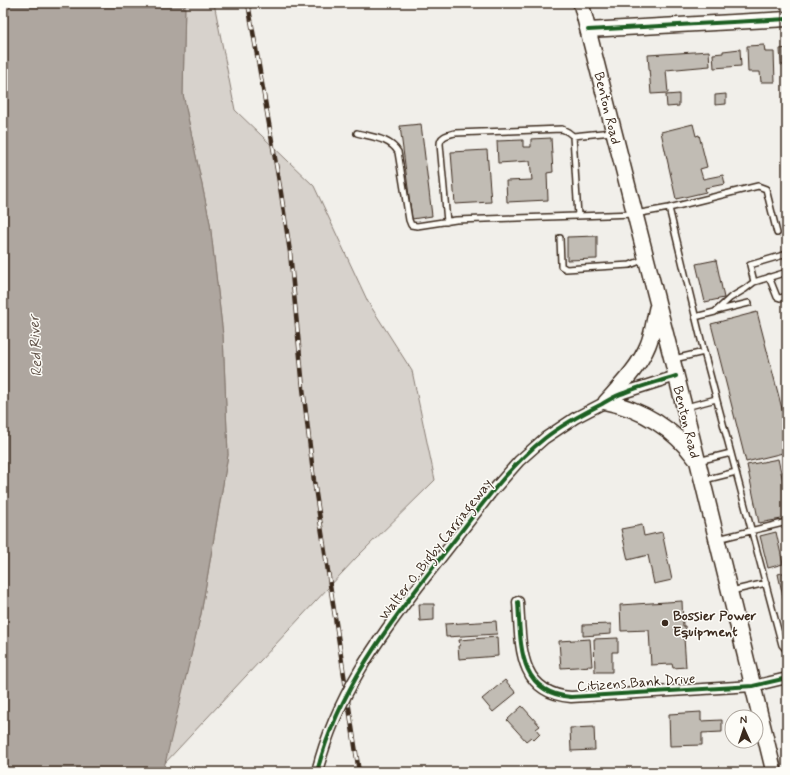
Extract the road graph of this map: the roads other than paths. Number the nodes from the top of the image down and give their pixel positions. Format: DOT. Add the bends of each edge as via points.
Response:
graph roads {
  1 [pos="581,3"];
  2 [pos="787,19"];
  3 [pos="588,30"];
  4 [pos="614,132"];
  5 [pos="357,133"];
  6 [pos="573,136"];
  7 [pos="669,208"];
  8 [pos="635,214"];
  9 [pos="578,216"];
  10 [pos="447,222"];
  11 [pos="777,234"];
  12 [pos="560,238"];
  13 [pos="787,254"];
  14 [pos="646,259"];
  15 [pos="787,272"];
  16 [pos="769,277"];
  17 [pos="754,282"];
  18 [pos="787,296"];
  19 [pos="749,303"];
  20 [pos="658,305"];
  21 [pos="715,312"];
  22 [pos="695,316"];
  23 [pos="704,352"];
  24 [pos="672,360"];
  25 [pos="676,376"];
  26 [pos="716,399"];
  27 [pos="606,402"];
  28 [pos="684,407"];
  29 [pos="731,453"];
  30 [pos="697,461"];
  31 [pos="736,472"];
  32 [pos="702,480"];
  33 [pos="787,522"];
  34 [pos="752,531"];
  35 [pos="717,540"];
  36 [pos="766,583"];
  37 [pos="729,591"];
  38 [pos="518,602"];
  39 [pos="787,651"];
  40 [pos="787,678"];
  41 [pos="753,686"];
  42 [pos="317,772"];
  43 [pos="774,772"];
  1 -- 3 [label="main road, Benton Road"];
  2 -- 3 [label="street"];
  3 -- 4 [label="main road, Benton Road"];
  4 -- 6 [label="lane"];
  4 -- 8 [label="main road, Benton Road"];
  5 -- 10 [label="lane" via="385,141 398,152 411,225"];
  6 -- 9 [label="lane"];
  6 -- 10 [label="lane" via="562,129 446,135 440,144"];
  7 -- 8 [label="lane"];
  7 -- 11 [label="lane" via="758,186 766,189"];
  7 -- 22 [label="lane"];
  8 -- 9 [label="lane"];
  8 -- 14 [label="main road, Benton Road"];
  9 -- 10 [label="lane"];
  12 -- 14 [label="lane" via="561,262 566,269 630,265"];
  13 -- 17 [label="lane" via="750,265"];
  14 -- 20 [label="main road, Benton Road"];
  15 -- 16 [label="lane"];
  16 -- 17 [label="lane"];
  16 -- 18 [label="lane" via="777,297"];
  17 -- 21 [label="lane"];
  19 -- 21 [label="lane"];
  20 -- 24 [label="main road, Benton Road"];
  20 -- 27 [label="main road" via="649,344 642,358 632,374"];
  21 -- 22 [label="lane"];
  22 -- 23 [label="lane"];
  23 -- 24 [label="lane"];
  23 -- 26 [label="lane"];
  24 -- 25 [label="main road, Benton Road"];
  25 -- 27 [label="street, Walter O. Bigby Carriageway" via="623,393"];
  25 -- 28 [label="main road, Benton Road"];
  26 -- 28 [label="lane"];
  26 -- 29 [label="lane"];
  27 -- 30 [label="main road" via="620,405 661,424"];
  27 -- 42 [label="street, Walter O. Bigby Carriageway, bridge" via="545,438 519,461 490,494 398,614 355,677 329,730"];
  28 -- 30 [label="main road, Benton Road"];
  29 -- 30 [label="lane"];
  29 -- 31 [label="lane"];
  30 -- 32 [label="main road, Benton Road"];
  31 -- 32 [label="lane"];
  31 -- 34 [label="lane"];
  32 -- 35 [label="main road, Benton Road"];
  33 -- 34 [label="lane"];
  34 -- 35 [label="lane"];
  34 -- 36 [label="lane"];
  35 -- 37 [label="main road, Benton Road"];
  36 -- 37 [label="lane"];
  36 -- 39 [label="lane" via="782,645"];
  37 -- 41 [label="main road, Benton Road"];
  38 -- 41 [label="street, Citizens Bank Drive" via="524,661 539,685 555,695 571,698"];
  40 -- 41 [label="street, Citizens Bank Drive"];
  41 -- 43 [label="main road, Benton Road"];
}
